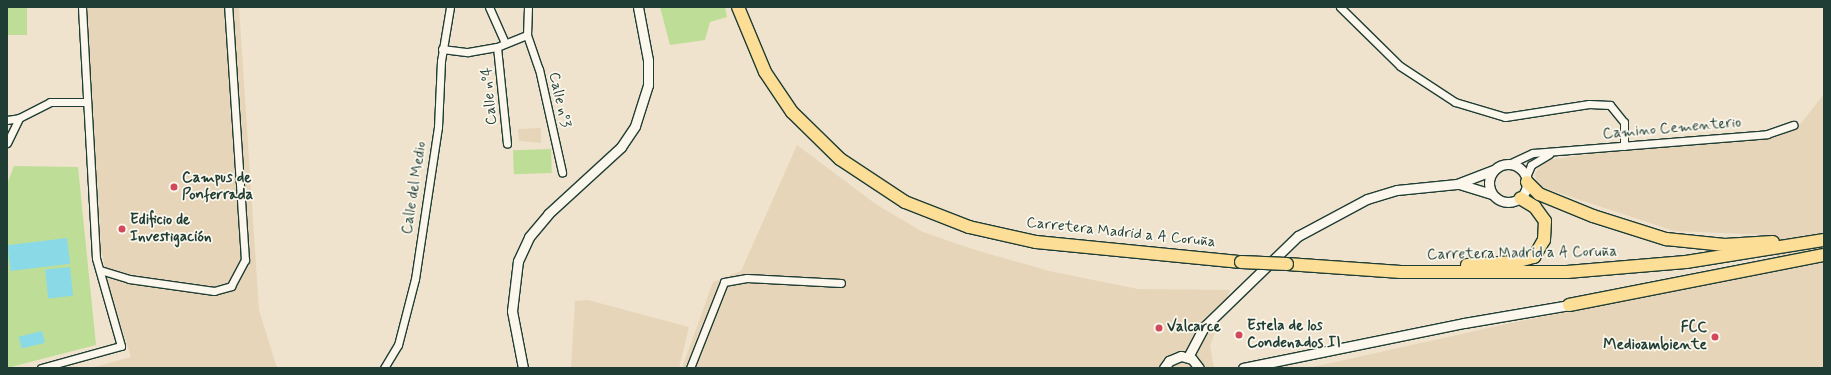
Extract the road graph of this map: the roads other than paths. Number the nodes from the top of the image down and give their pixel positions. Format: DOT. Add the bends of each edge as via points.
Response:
graph roads {
  1 [pos="82,7"];
  2 [pos="228,7"];
  3 [pos="450,7"];
  4 [pos="489,7"];
  5 [pos="528,7"];
  6 [pos="638,7"];
  7 [pos="738,7"];
  8 [pos="1340,7"];
  9 [pos="526,35"];
  10 [pos="506,43"];
  11 [pos="497,47"];
  12 [pos="442,48"];
  13 [pos="87,102"];
  14 [pos="19,118"];
  15 [pos="7,120"];
  16 [pos="1793,125"];
  17 [pos="7,143"];
  18 [pos="508,143"];
  19 [pos="1624,146"];
  20 [pos="1551,153"];
  21 [pos="1509,164"];
  22 [pos="1493,170"];
  23 [pos="562,172"];
  24 [pos="1527,179"];
  25 [pos="1457,184"];
  26 [pos="1492,194"];
  27 [pos="1520,198"];
  28 [pos="1824,236"];
  29 [pos="1824,240"];
  30 [pos="1824,255"];
  31 [pos="100,270"];
  32 [pos="1368,270"];
  33 [pos="841,283"];
  34 [pos="1569,305"];
  35 [pos="1188,357"];
  36 [pos="46,367"];
  37 [pos="384,368"];
  38 [pos="523,368"];
  39 [pos="690,368"];
  40 [pos="1164,368"];
  41 [pos="1200,368"];
  42 [pos="1243,368"];
  1 -- 13 [label="street"];
  2 -- 31 [label="street" via="245,260 231,286 214,291 129,278"];
  3 -- 12 [label="street, Calle del Medio"];
  4 -- 10 [label="street"];
  5 -- 9 [label="street"];
  6 -- 38 [label="street" via="648,60 648,85 635,126 621,147 548,214 529,237 518,261 512,311"];
  7 -- 32 [label="highway, Carretera Madrid a A Coruña, bridge" via="765,72 792,112 840,159 905,202 969,226 1036,242 1241,262"];
  8 -- 19 [label="street" via="1400,66 1455,102 1505,117 1589,104 1610,105 1624,122"];
  9 -- 10 [label="street"];
  9 -- 23 [label="street, Calle nº3" via="538,69"];
  10 -- 11 [label="street"];
  11 -- 12 [label="street" via="468,52"];
  11 -- 18 [label="street, Calle nº4"];
  12 -- 37 [label="street, Calle del Medio" via="438,127 415,278 398,345"];
  13 -- 14 [label="street" via="50,102"];
  13 -- 31 [label="street" via="96,258"];
  14 -- 15 [label="street"];
  14 -- 17 [label="street"];
  16 -- 19 [label="street, Camino Cementerio" via="1767,134"];
  19 -- 20 [label="street, Camino Cementerio"];
  20 -- 21 [label="street, Camino Cementerio" via="1533,153"];
  20 -- 24 [label="street, Camino Cementerio" via="1531,165"];
  21 -- 22 [label="street"];
  21 -- 24 [label="street" via="1522,170"];
  22 -- 25 [label="street"];
  22 -- 26 [label="street" via="1489,179"];
  24 -- 27 [label="street"];
  24 -- 28 [label="highway" via="1539,194 1593,216 1666,238 1725,245"];
  25 -- 26 [label="street"];
  25 -- 35 [label="street" via="1397,190 1366,199 1298,236 1204,328"];
  26 -- 27 [label="street" via="1508,203"];
  27 -- 32 [label="highway" via="1535,207 1545,221 1544,240 1534,257 1515,262"];
  29 -- 32 [label="highway, Carretera Madrid a A Coruña" via="1686,262 1567,272"];
  30 -- 34 [label="highway"];
  31 -- 36 [label="street" via="121,346"];
  33 -- 39 [label="street" via="747,278 724,282"];
  34 -- 42 [label="street" via="1464,322"];
  35 -- 40 [label="street" via="1174,357"];
  35 -- 41 [label="street"];
}
